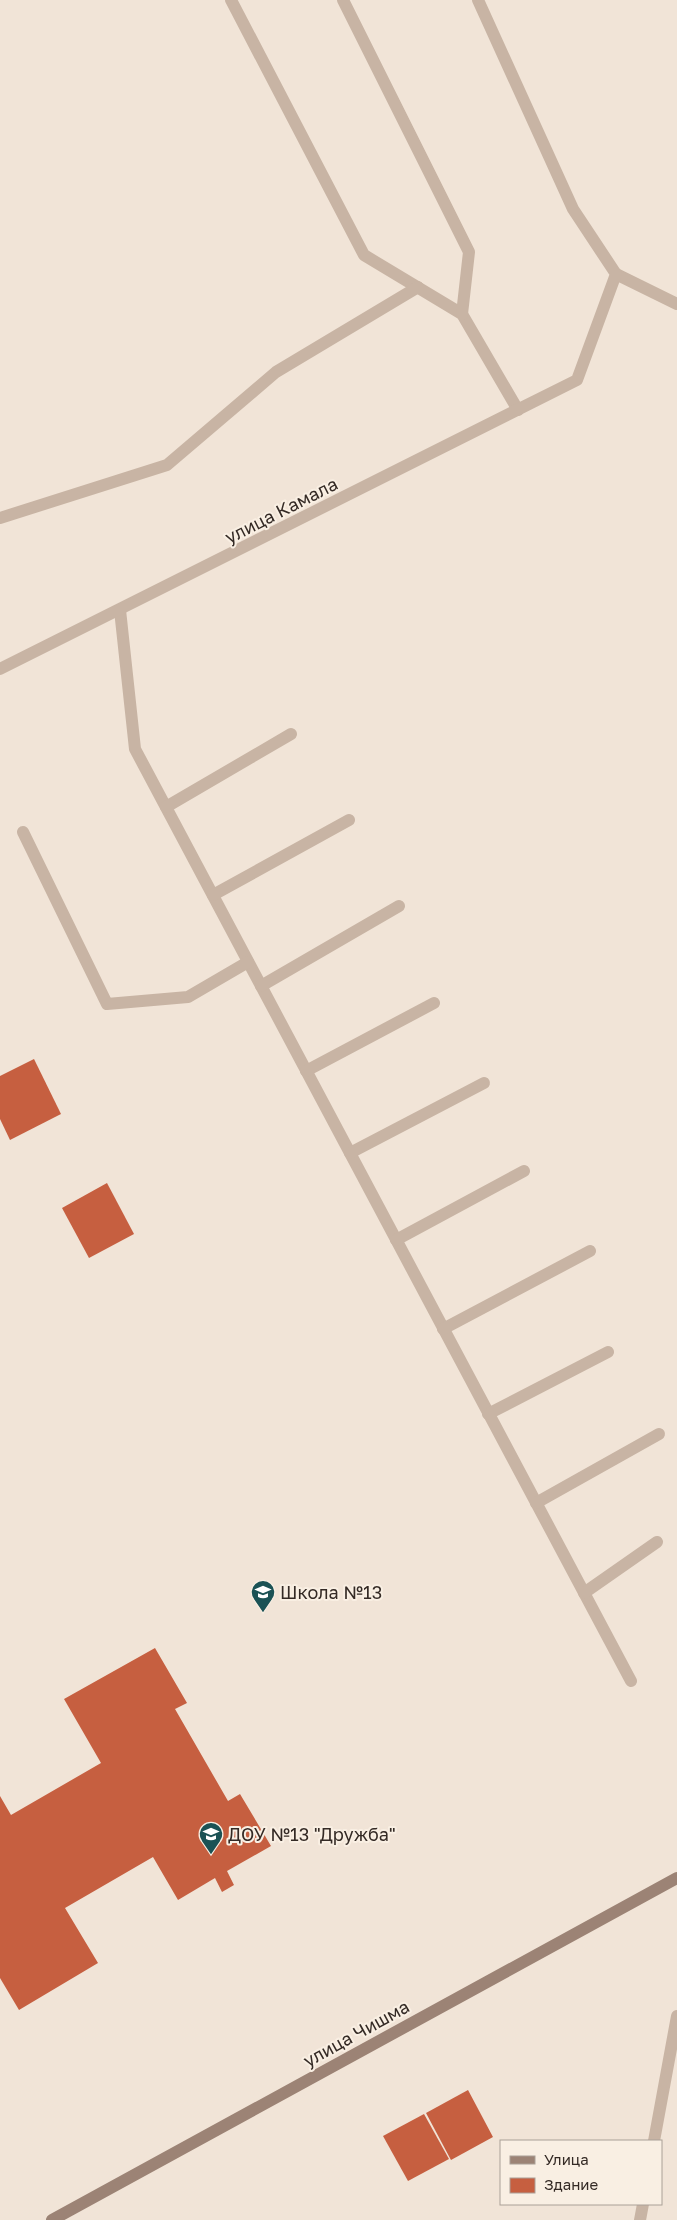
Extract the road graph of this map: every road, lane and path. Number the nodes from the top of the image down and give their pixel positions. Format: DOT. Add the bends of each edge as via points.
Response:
graph roads {
  1 [pos="231,0"];
  2 [pos="343,0"];
  3 [pos="478,0"];
  4 [pos="616,274"];
  5 [pos="418,287"];
  6 [pos="677,304"];
  7 [pos="462,314"];
  8 [pos="518,410"];
  9 [pos="0,518"];
  10 [pos="120,610"];
  11 [pos="0,669"];
  12 [pos="291,734"];
  13 [pos="166,807"];
  14 [pos="349,820"];
  15 [pos="23,832"];
  16 [pos="213,896"];
  17 [pos="399,906"];
  18 [pos="248,962"];
  19 [pos="261,986"];
  20 [pos="434,1003"];
  21 [pos="306,1072"];
  22 [pos="484,1083"];
  23 [pos="350,1153"];
  24 [pos="524,1171"];
  25 [pos="396,1240"];
  26 [pos="590,1251"];
  27 [pos="443,1329"];
  28 [pos="608,1352"];
  29 [pos="488,1414"];
  30 [pos="659,1434"];
  31 [pos="536,1503"];
  32 [pos="657,1542"];
  33 [pos="584,1593"];
  34 [pos="631,1681"];
  35 [pos="677,1878"];
  36 [pos="677,2016"];
  37 [pos="654,2140"];
  38 [pos="643,2205"];
  39 [pos="52,2220"];
  40 [pos="640,2220"];
  1 -- 5 [label="street" via="364,255"];
  2 -- 7 [label="street" via="469,252"];
  3 -- 4 [label="street" via="573,209"];
  4 -- 6 [label="street"];
  4 -- 8 [label="street, улица Камала" via="577,380"];
  5 -- 7 [label="street"];
  5 -- 9 [label="street" via="276,372 166,465"];
  7 -- 8 [label="street"];
  8 -- 10 [label="street, улица Камала"];
  10 -- 11 [label="street, улица Камала"];
  10 -- 13 [label="street" via="135,749"];
  12 -- 13 [label="street"];
  13 -- 16 [label="street"];
  14 -- 16 [label="street"];
  15 -- 18 [label="street" via="107,1004 188,997"];
  16 -- 18 [label="street"];
  17 -- 19 [label="street"];
  18 -- 19 [label="street"];
  19 -- 21 [label="street"];
  20 -- 21 [label="street"];
  21 -- 23 [label="street"];
  22 -- 23 [label="street"];
  23 -- 25 [label="street"];
  24 -- 25 [label="street"];
  25 -- 27 [label="street"];
  26 -- 27 [label="street"];
  27 -- 29 [label="street"];
  28 -- 29 [label="street"];
  29 -- 31 [label="street"];
  30 -- 31 [label="street"];
  31 -- 33 [label="street"];
  32 -- 33 [label="street"];
  33 -- 34 [label="street"];
  35 -- 39 [label="street, улица Чишма"];
  36 -- 37 [label="street"];
  38 -- 40 [label="street"];
}
